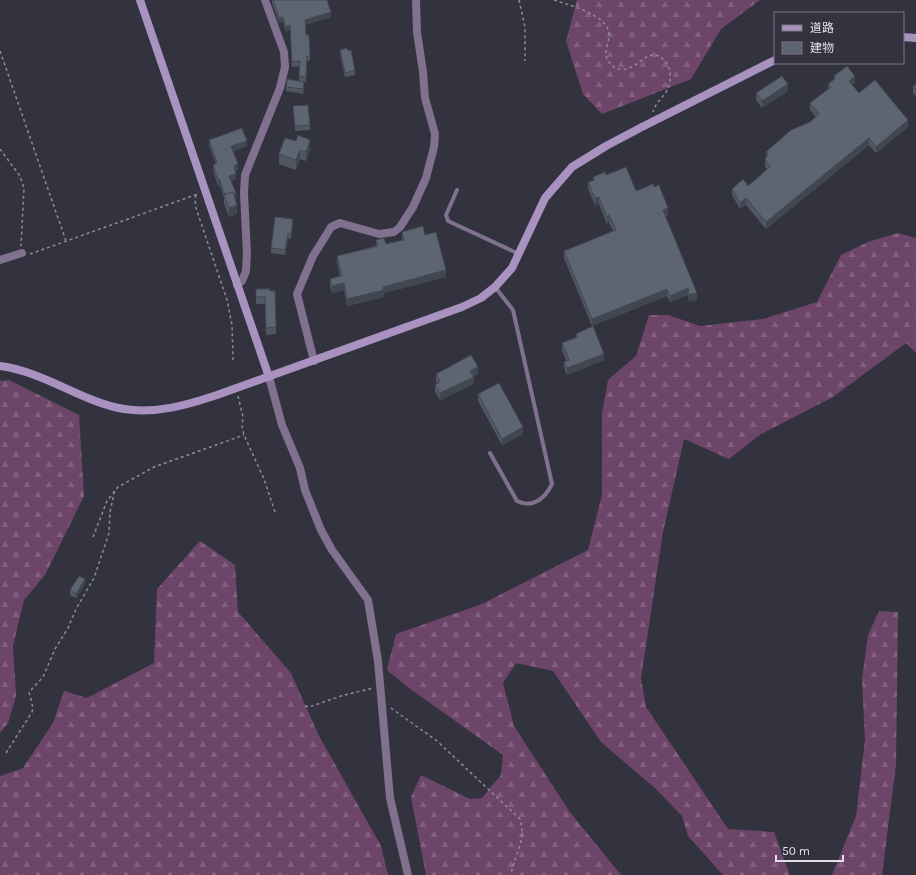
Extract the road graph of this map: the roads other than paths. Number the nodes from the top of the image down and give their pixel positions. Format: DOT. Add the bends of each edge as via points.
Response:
graph roads {
  1 [pos="140,0"];
  2 [pos="265,0"];
  3 [pos="416,0"];
  4 [pos="904,37"];
  5 [pos="916,38"];
  6 [pos="774,61"];
  7 [pos="457,190"];
  8 [pos="22,253"];
  9 [pos="519,255"];
  10 [pos="0,260"];
  11 [pos="237,285"];
  12 [pos="496,287"];
  13 [pos="314,360"];
  14 [pos="0,366"];
  15 [pos="269,377"];
  16 [pos="490,453"];
  17 [pos="408,875"];
  1 -- 11 [label="street"];
  2 -- 11 [label="street" via="284,52 285,67 280,88 246,175 246,271 242,281"];
  3 -- 13 [label="street" via="425,98 435,134 426,178 420,195 400,228 394,232 379,234 340,223 331,227 313,256 297,294"];
  4 -- 5 [label="street"];
  6 -- 9 [label="street" via="587,157 562,176 545,198"];
  7 -- 9 [label="lane" via="446,215 448,220"];
  8 -- 10 [label="street"];
  9 -- 12 [label="street"];
  11 -- 15 [label="street"];
  12 -- 13 [label="street" via="462,307"];
  12 -- 16 [label="lane" via="513,310 552,484 547,494 531,504 523,505 516,501"];
  13 -- 15 [label="street"];
  14 -- 15 [label="street" via="42,377 101,402 125,409 178,407"];
  15 -- 17 [label="street" via="282,425 300,468 318,524 332,550 368,600 382,701 390,798"];
}
